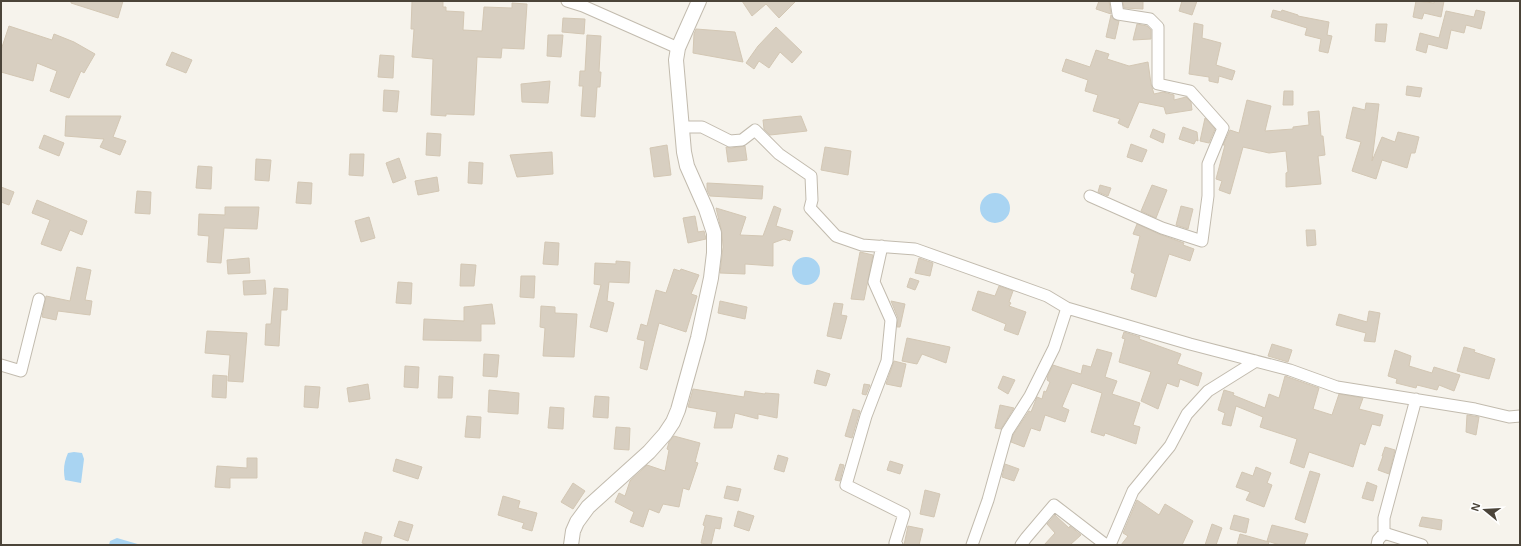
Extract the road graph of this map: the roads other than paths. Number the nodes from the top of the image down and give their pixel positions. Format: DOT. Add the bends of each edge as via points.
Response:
graph roads {
  1 [pos="567,1"];
  2 [pos="699,1"];
  3 [pos="1116,1"];
  4 [pos="678,48"];
  5 [pos="682,127"];
  6 [pos="1090,196"];
  7 [pos="882,246"];
  8 [pos="39,299"];
  9 [pos="1067,308"];
  10 [pos="1256,361"];
  11 [pos="1,365"];
  12 [pos="1416,399"];
  13 [pos="1520,416"];
  14 [pos="1384,533"];
  15 [pos="571,545"];
  16 [pos="897,545"];
  17 [pos="972,545"];
  18 [pos="1021,545"];
  19 [pos="1106,545"];
  20 [pos="1110,545"];
  21 [pos="1377,545"];
  22 [pos="1422,545"];
  1 -- 4 [label="street"];
  2 -- 4 [label="street"];
  3 -- 6 [label="street" via="1118,14 1150,19 1158,27 1158,84 1190,91 1224,128 1208,164 1208,196 1202,241 1162,228"];
  4 -- 5 [label="street" via="676,60"];
  5 -- 7 [label="street" via="702,127 730,141 742,140 755,130 779,154 811,176 810,208 836,236 862,245"];
  5 -- 15 [label="street" via="687,166 714,233 711,278 698,338 673,422 649,452 588,507 577,522"];
  7 -- 9 [label="street" via="916,249 1047,296"];
  7 -- 16 [label="street" via="874,282 891,320 887,361 866,416 846,485 904,514 895,543"];
  8 -- 11 [label="street" via="21,371"];
  9 -- 10 [label="street"];
  9 -- 17 [label="street" via="1050,354 1030,396 1007,432"];
  10 -- 12 [label="street" via="1337,387"];
  10 -- 20 [label="street" via="1208,391 1187,414 1170,446 1133,491"];
  12 -- 13 [label="street" via="1509,417"];
  12 -- 14 [label="street" via="1384,518"];
  14 -- 21 [label="street"];
  14 -- 22 [label="street"];
  18 -- 19 [label="street" via="1054,505"];
}
